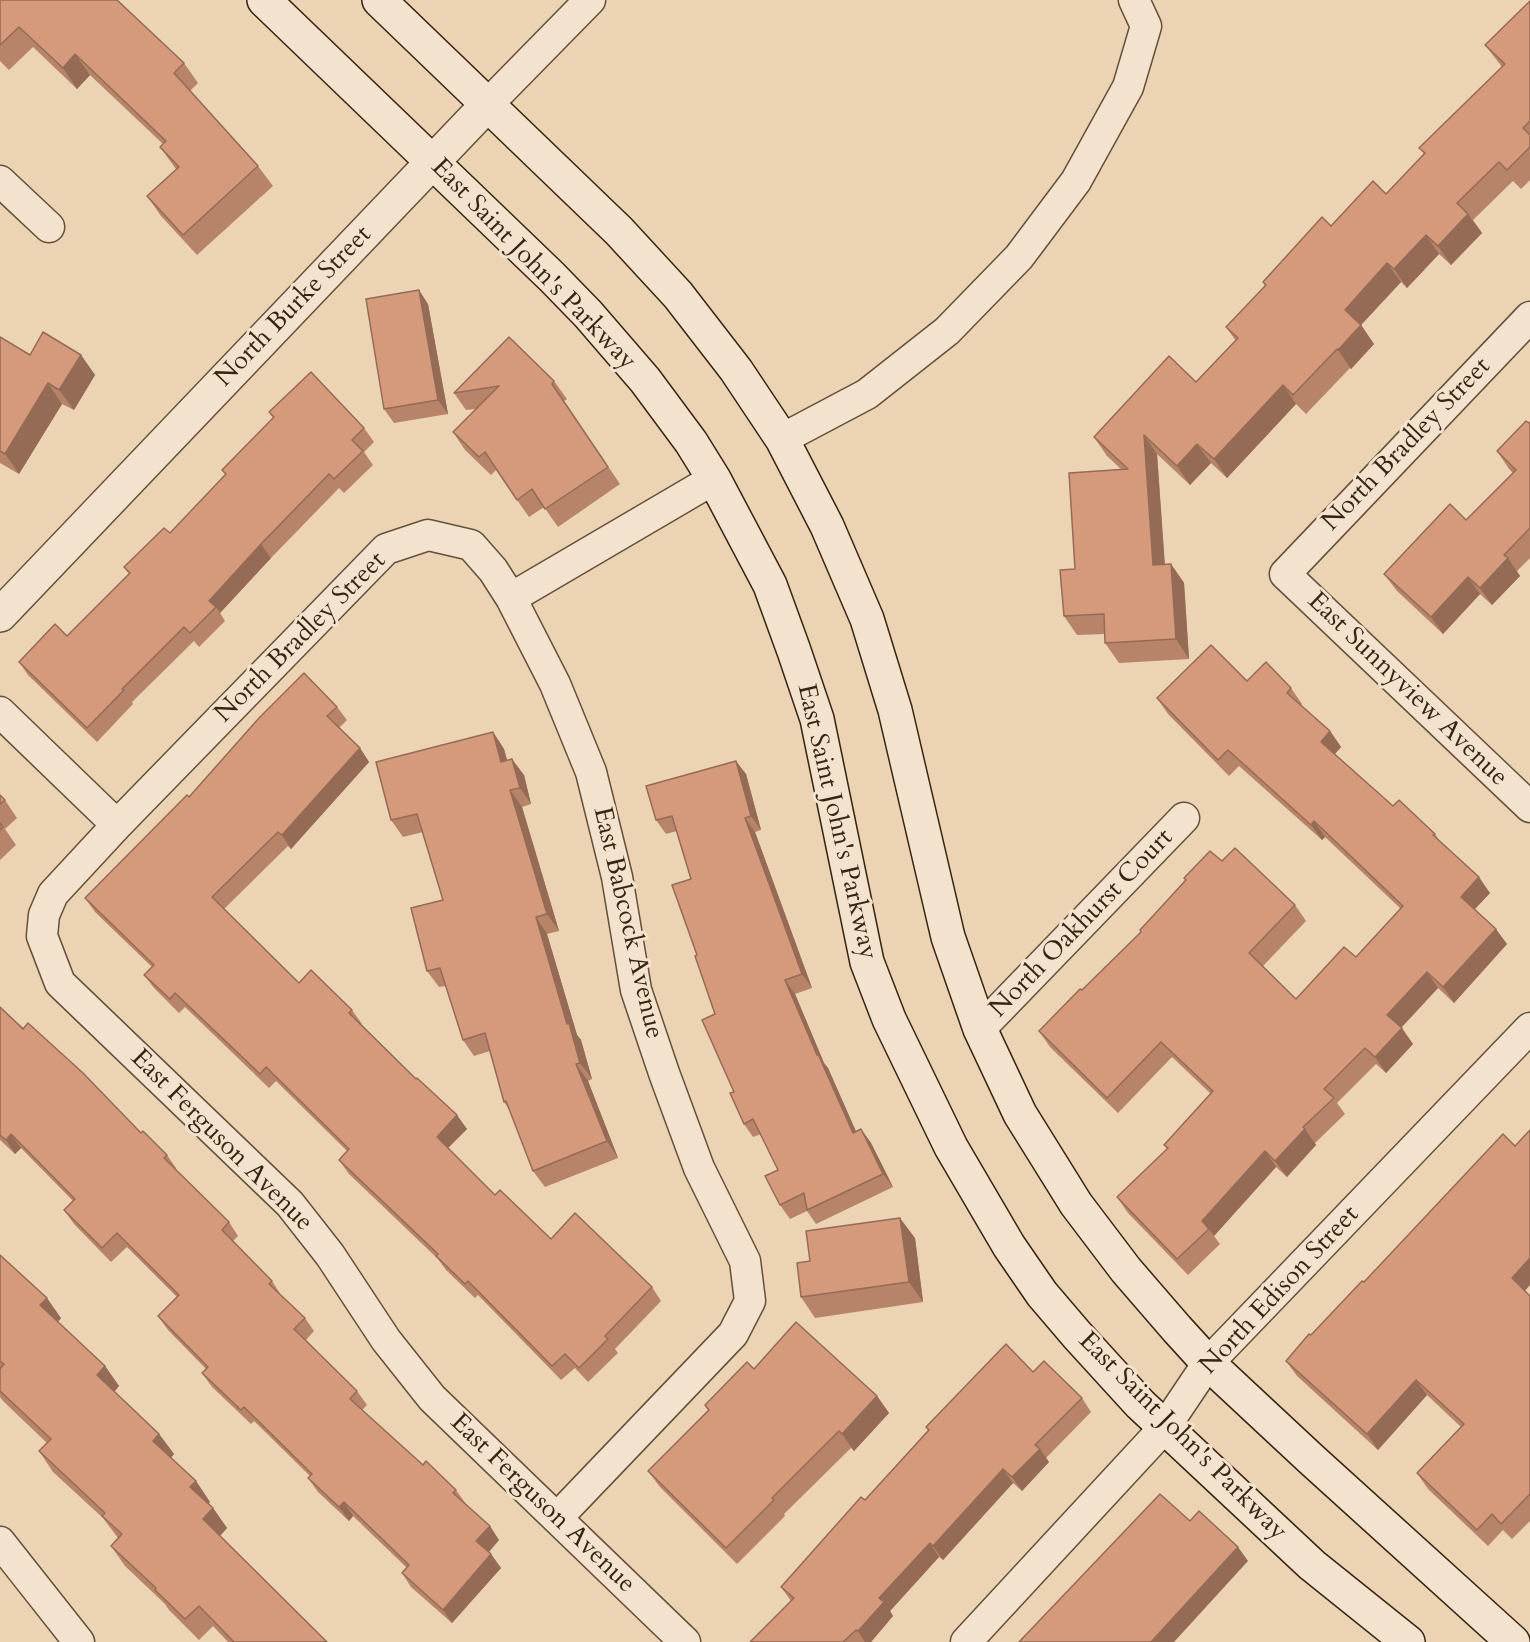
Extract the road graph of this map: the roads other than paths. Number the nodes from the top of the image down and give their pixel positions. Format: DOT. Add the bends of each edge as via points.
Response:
graph roads {
  1 [pos="264,0"];
  2 [pos="379,0"];
  3 [pos="590,0"];
  4 [pos="1140,13"];
  5 [pos="488,104"];
  6 [pos="432,162"];
  7 [pos="0,181"];
  8 [pos="49,227"];
  9 [pos="1530,316"];
  10 [pos="782,439"];
  11 [pos="714,479"];
  12 [pos="1285,574"];
  13 [pos="512,598"];
  14 [pos="0,615"];
  15 [pos="0,711"];
  16 [pos="1530,807"];
  17 [pos="1184,818"];
  18 [pos="117,825"];
  19 [pos="1530,1028"];
  20 [pos="980,1029"];
  21 [pos="1208,1363"];
  22 [pos="1165,1427"];
  23 [pos="557,1518"];
  24 [pos="0,1542"];
  25 [pos="79,1642"];
  26 [pos="685,1642"];
  27 [pos="966,1642"];
  28 [pos="1408,1642"];
  29 [pos="1513,1642"];
  1 -- 6 [label="main road, East Saint John's Parkway"];
  2 -- 5 [label="main road"];
  3 -- 5 [label="street, North Burke Street"];
  4 -- 10 [label="street" via="1128,87 1076,181 1019,257 947,331 867,394"];
  5 -- 6 [label="main road, North Burke Street"];
  5 -- 10 [label="main road" via="619,231 678,295 736,370"];
  6 -- 11 [label="main road, East Saint John's Parkway" via="552,277 609,338 669,412"];
  6 -- 14 [label="main road, North Burke Street"];
  7 -- 8 [label="street"];
  9 -- 12 [label="street, North Bradley Street"];
  10 -- 20 [label="main road" via="827,526 867,619 895,710 948,937"];
  11 -- 13 [label="street"];
  11 -- 22 [label="main road, East Saint John's Parkway" via="770,585 817,719 867,962 889,1019 951,1147 1009,1246 1077,1335"];
  12 -- 16 [label="street, East Sunnyview Avenue"];
  13 -- 18 [label="street, North Bradley Street" via="471,545 428,535 386,549"];
  13 -- 23 [label="street, East Babcock Avenue" via="555,684 591,772 617,877 636,990 699,1168 745,1261 750,1301 733,1334"];
  15 -- 18 [label="street"];
  17 -- 20 [label="street, North Oakhurst Court"];
  18 -- 23 [label="street, East Ferguson Avenue" via="53,894 44,915 42,936 60,983 290,1204 432,1398"];
  19 -- 21 [label="street, North Edison Street"];
  20 -- 21 [label="main road" via="1020,1114 1076,1204 1126,1270"];
  21 -- 22 [label="street, North Edison Street"];
  21 -- 29 [label="main road"];
  22 -- 27 [label="street, North Edison Street"];
  22 -- 28 [label="main road, East Saint John's Parkway" via="1312,1565"];
  23 -- 26 [label="street, East Ferguson Avenue"];
  24 -- 25 [label="street"];
}
